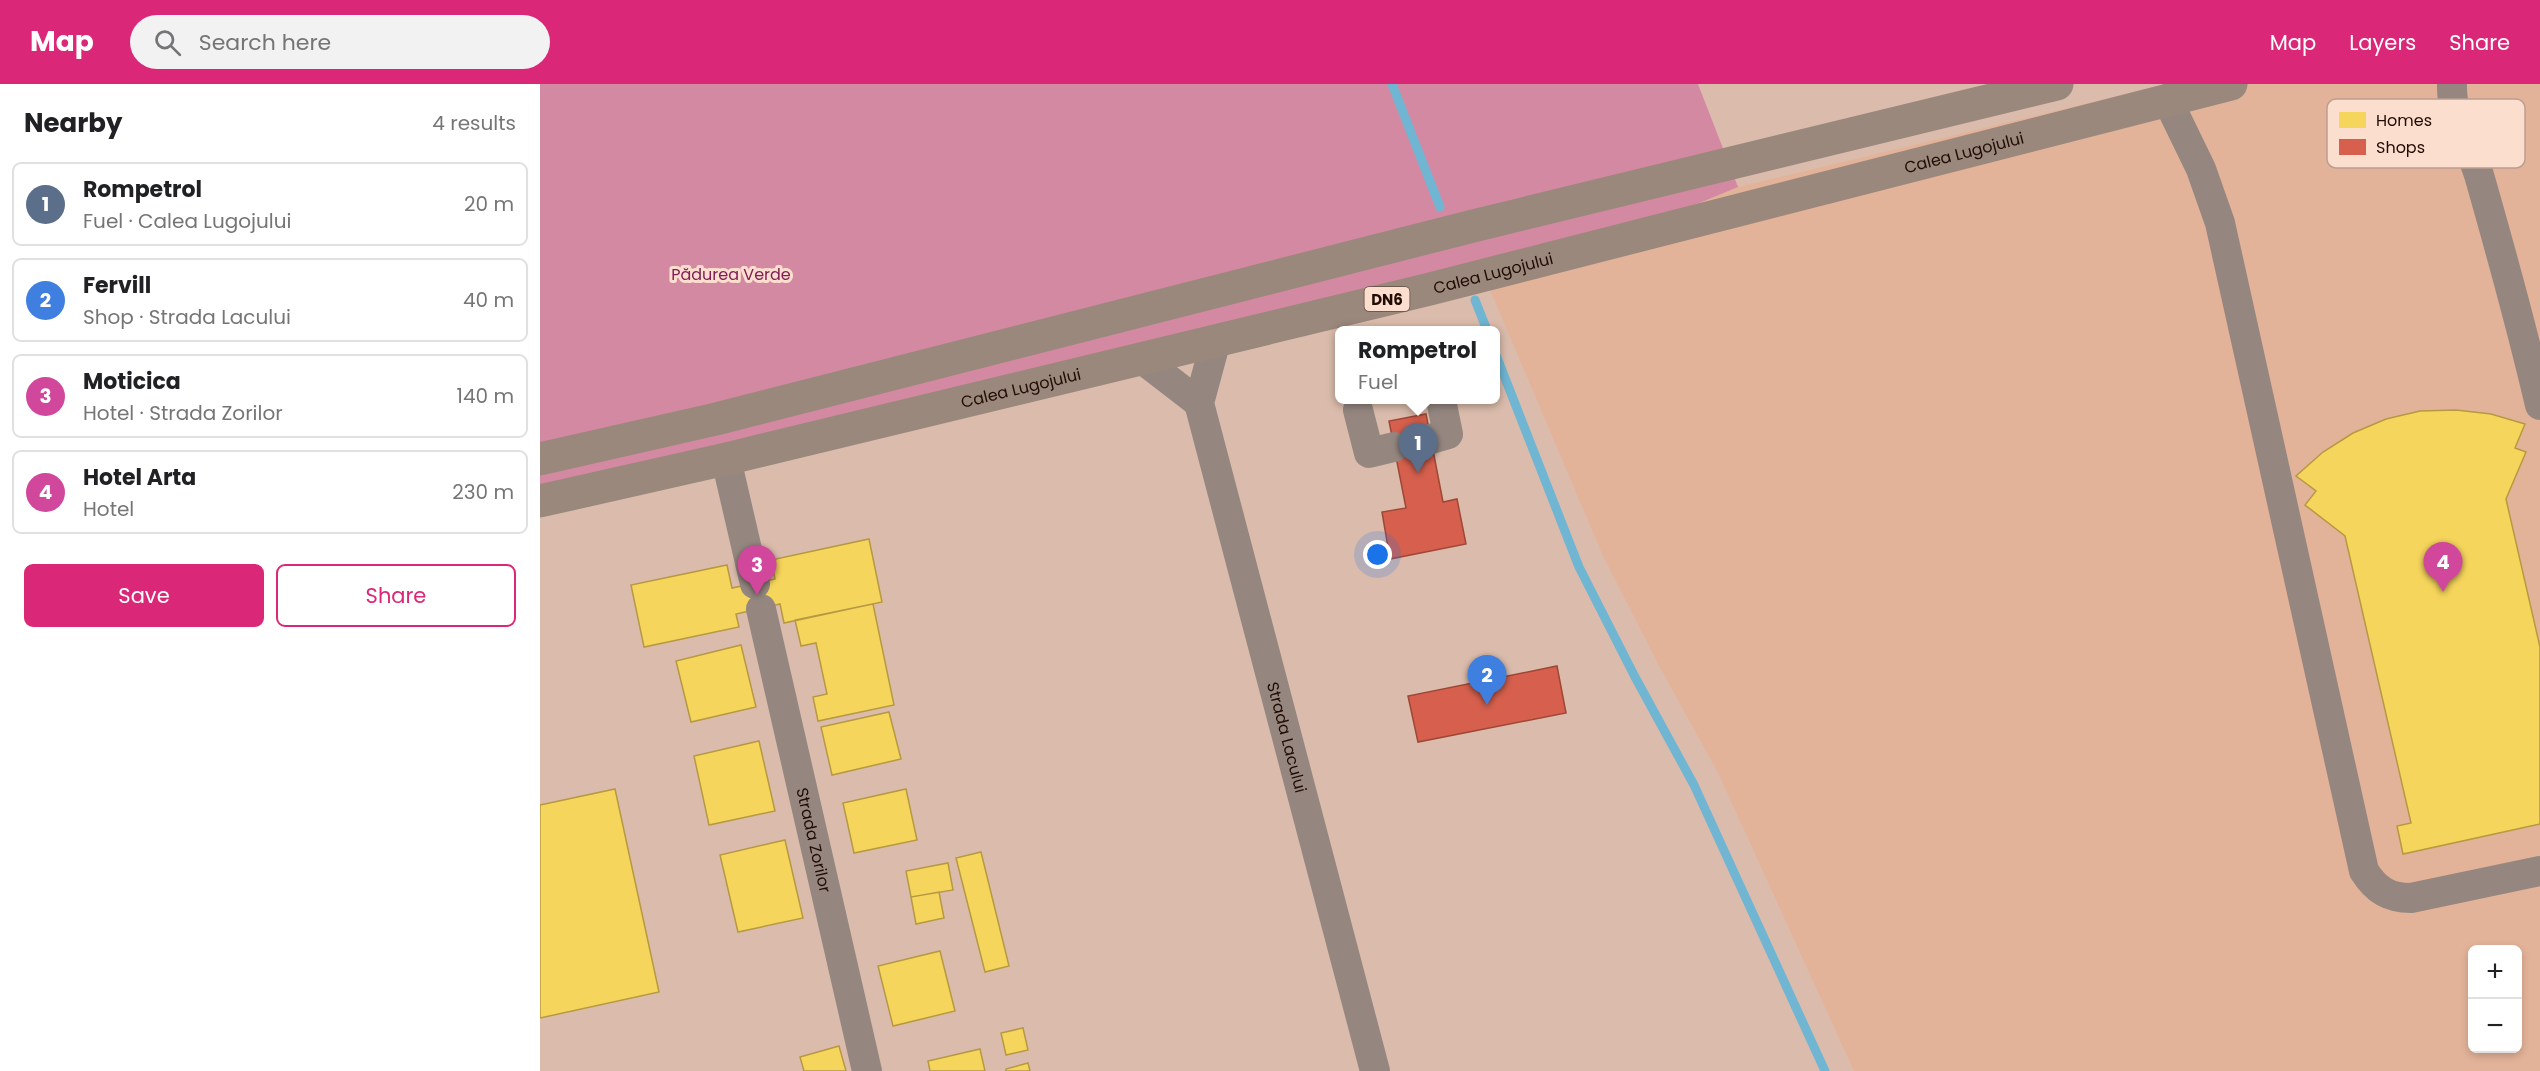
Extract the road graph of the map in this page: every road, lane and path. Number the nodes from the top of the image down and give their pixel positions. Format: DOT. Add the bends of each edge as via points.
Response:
graph roads {
  1 [pos="2057,84"];
  2 [pos="2231,84"];
  3 [pos="2168,99"];
  4 [pos="2476,168"];
  5 [pos="1216,340"];
  6 [pos="1142,358"];
  7 [pos="1199,403"];
  8 [pos="1442,404"];
  9 [pos="2540,405"];
  10 [pos="1358,410"];
  11 [pos="1431,439"];
  12 [pos="1394,447"];
  13 [pos="540,459"];
  14 [pos="726,459"];
  15 [pos="540,501"];
  16 [pos="2540,871"];
  17 [pos="867,1071"];
  18 [pos="1375,1071"];
  1 -- 13 [label="main road" via="1473,226 716,419"];
  2 -- 3 [label="main road, Calea Lugojului / DN6"];
  3 -- 5 [label="main road, Calea Lugojului / DN6" via="1430,289"];
  3 -- 16 [label="street" via="2201,169 2220,223 2364,871 2382,892 2411,898"];
  4 -- 9 [label="street"];
  5 -- 6 [label="main road, Calea Lugojului / DN6"];
  5 -- 7 [label="street, Strada Lacului"];
  6 -- 7 [label="street"];
  6 -- 14 [label="main road, Calea Lugojului / DN6"];
  7 -- 18 [label="street, Strada Lacului"];
  8 -- 11 [label="street" via="1448,434"];
  10 -- 12 [label="street" via="1370,453"];
  14 -- 15 [label="main road, Calea Lugojului / DN6"];
  14 -- 17 [label="street, Strada Zorilor"];
}
